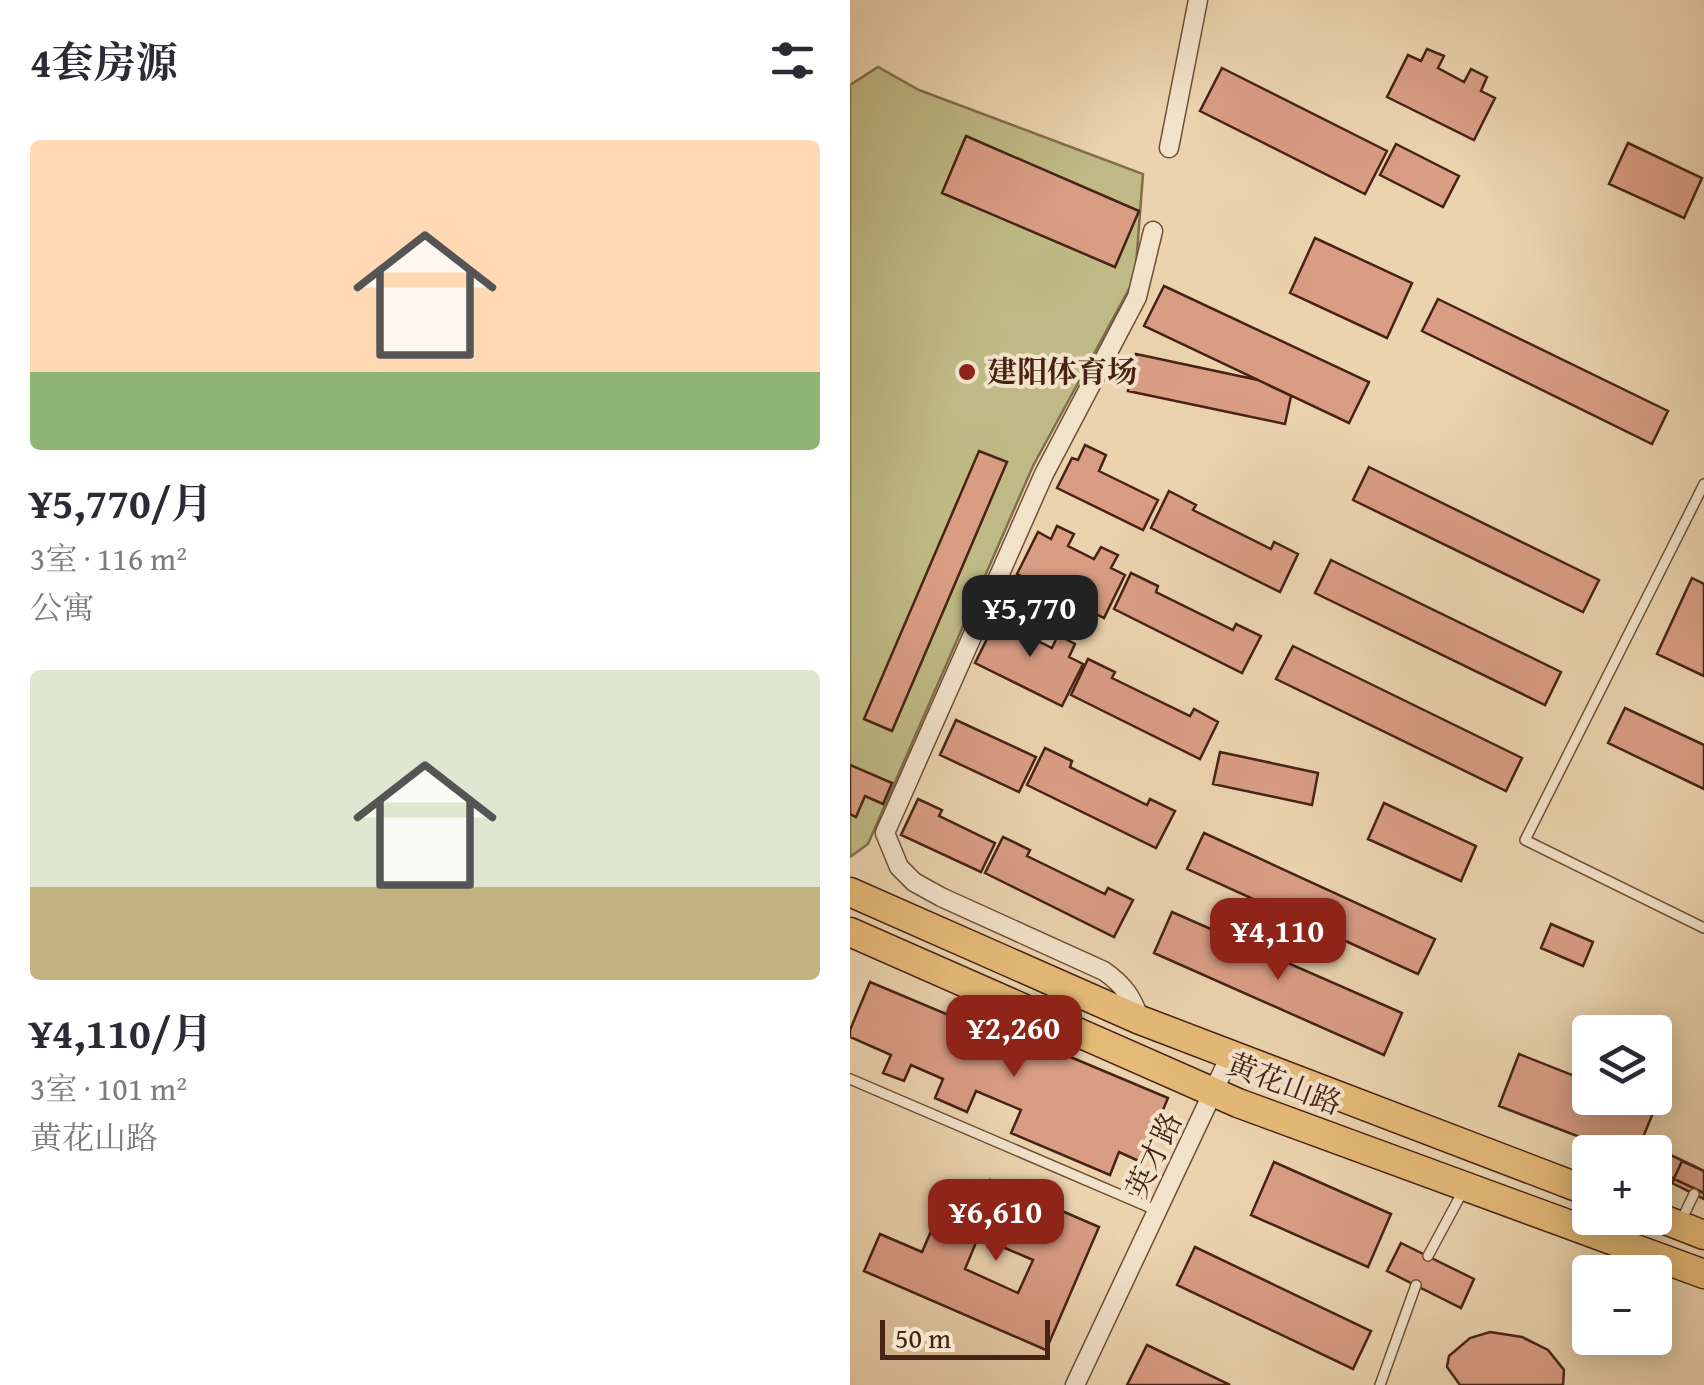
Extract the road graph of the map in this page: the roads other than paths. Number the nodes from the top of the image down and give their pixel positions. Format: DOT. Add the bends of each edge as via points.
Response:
graph roads {
  1 [pos="1198,0"];
  2 [pos="1168,148"];
  3 [pos="1154,232"];
  4 [pos="1704,484"];
  5 [pos="850,892"];
  6 [pos="1704,928"];
  7 [pos="850,932"];
  8 [pos="1140,1020"];
  9 [pos="1230,1056"];
  10 [pos="850,1079"];
  11 [pos="1214,1092"];
  12 [pos="1572,1185"];
  13 [pos="1465,1186"];
  14 [pos="1694,1194"];
  15 [pos="1158,1212"];
  16 [pos="1679,1225"];
  17 [pos="1428,1256"];
  18 [pos="1704,1274"];
  19 [pos="1416,1286"];
  20 [pos="1076,1385"];
  21 [pos="1380,1385"];
  1 -- 2 [label="street"];
  3 -- 8 [label="street" via="1137,297 1044,474 885,833 899,867 914,882 1104,971 1132,996"];
  4 -- 6 [label="lane" via="1525,840"];
  5 -- 8 [label="main road, 黄花山路"];
  7 -- 11 [label="main road, 黄花山路"];
  8 -- 9 [label="main road, 黄花山路"];
  9 -- 11 [label="street, 英才路"];
  9 -- 12 [label="main road, 黄花山路"];
  10 -- 15 [label="lane"];
  11 -- 13 [label="main road, 黄花山路"];
  11 -- 15 [label="street, 英才路"];
  13 -- 17 [label="lane"];
  13 -- 18 [label="main road, 黄花山路"];
  14 -- 16 [label="lane"];
  15 -- 20 [label="street, 英才路"];
  19 -- 21 [label="lane"];
}
